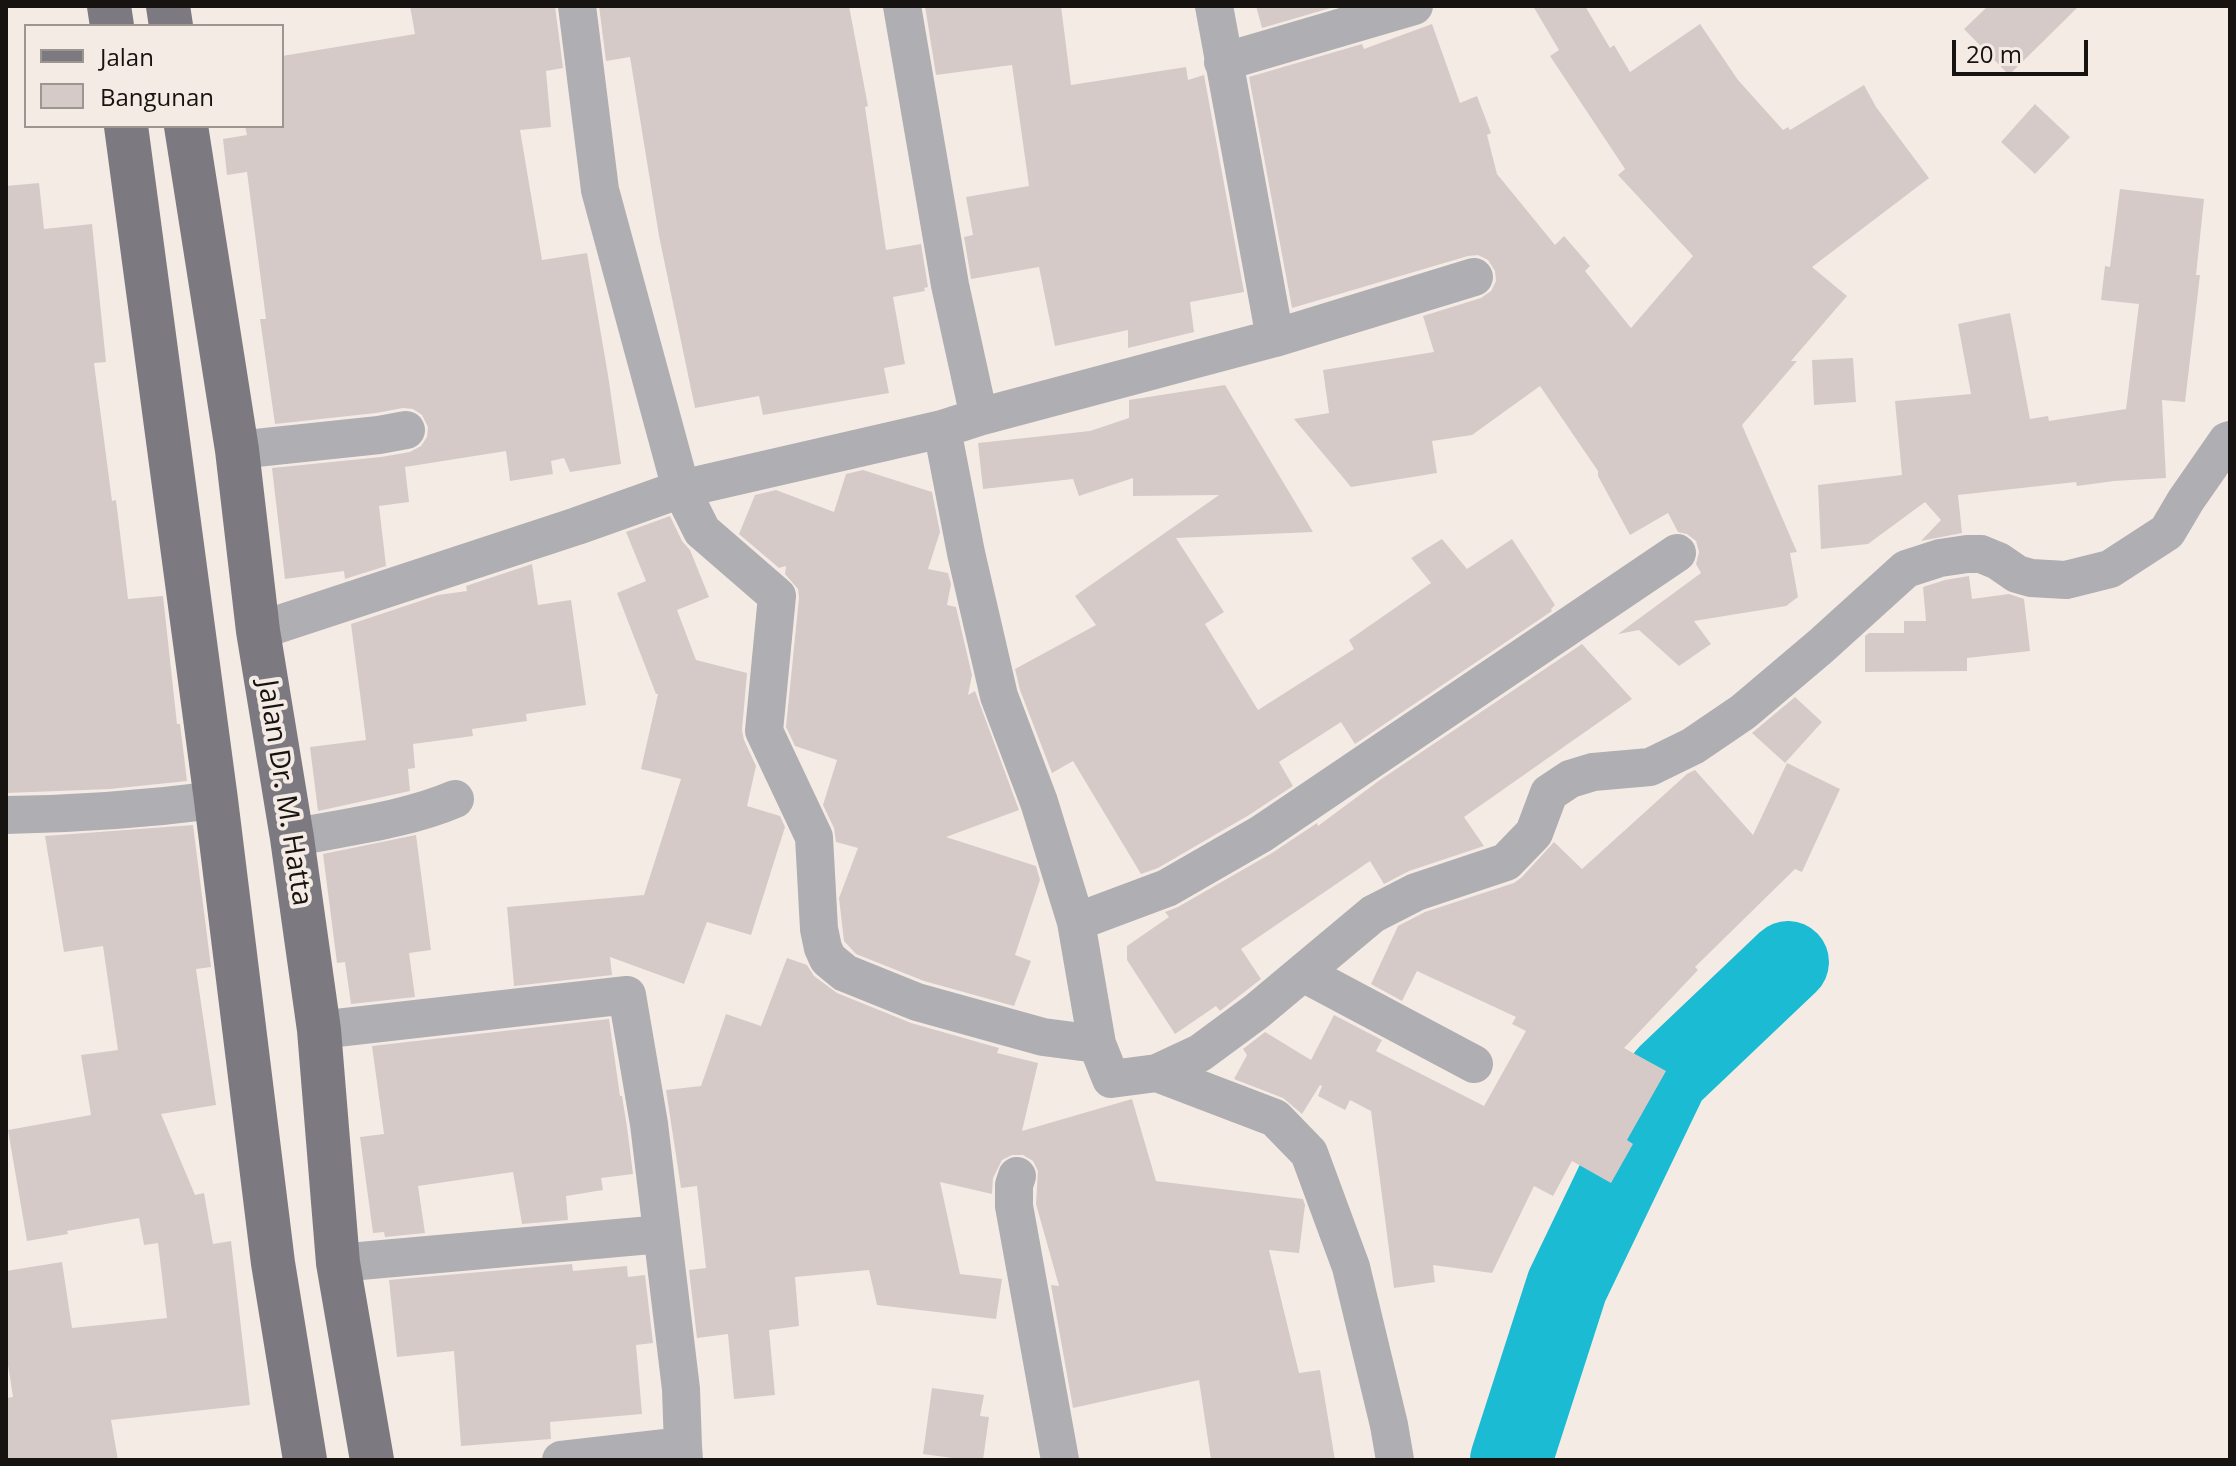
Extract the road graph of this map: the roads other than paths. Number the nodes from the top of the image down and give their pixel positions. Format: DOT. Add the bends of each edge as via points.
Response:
graph roads {
  1 [pos="577,6"];
  2 [pos="902,6"];
  3 [pos="1214,6"];
  4 [pos="1414,6"];
  5 [pos="1223,62"];
  6 [pos="126,128"];
  7 [pos="186,128"];
  8 [pos="1474,277"];
  9 [pos="1275,338"];
  10 [pos="979,417"];
  11 [pos="942,429"];
  12 [pos="406,430"];
  13 [pos="2230,440"];
  14 [pos="237,450"];
  15 [pos="681,489"];
  16 [pos="1677,553"];
  17 [pos="258,631"];
  18 [pos="455,799"];
  19 [pos="216,800"];
  20 [pos="6,815"];
  21 [pos="292,838"];
  22 [pos="1076,922"];
  23 [pos="1303,973"];
  24 [pos="319,1030"];
  25 [pos="1097,1044"];
  26 [pos="1474,1064"];
  27 [pos="1157,1073"];
  28 [pos="1017,1176"];
  29 [pos="662,1234"];
  30 [pos="338,1263"];
  31 [pos="683,1453"];
  32 [pos="305,1460"];
  33 [pos="372,1460"];
  34 [pos="561,1460"];
  35 [pos="1060,1460"];
  36 [pos="1395,1460"];
  1 -- 15 [label="street" via="600,190"];
  2 -- 10 [label="street" via="950,285"];
  3 -- 5 [label="street"];
  4 -- 5 [label="street"];
  5 -- 9 [label="street"];
  6 -- 19 [label="main road"];
  7 -- 14 [label="main road, Jalan Dr. M. Hatta"];
  8 -- 9 [label="street"];
  9 -- 10 [label="street"];
  10 -- 11 [label="street"];
  11 -- 15 [label="street"];
  11 -- 22 [label="street" via="999,696"];
  12 -- 14 [label="street"];
  13 -- 23 [label="street" via="2167,532 2110,569 2066,580 2031,578 1981,554 1940,558 1906,569 1754,703 1705,738 1650,767 1570,779 1549,793 1534,833 1506,862 1416,892 1373,914"];
  14 -- 17 [label="main road, Jalan Dr. M. Hatta"];
  15 -- 17 [label="street"];
  15 -- 25 [label="street" via="702,531 777,596 764,731 814,837 819,929 828,959 845,973 917,1002 1043,1037"];
  16 -- 22 [label="street" via="1261,834 1167,888"];
  17 -- 21 [label="main road, Jalan Dr. M. Hatta"];
  18 -- 21 [label="street"];
  19 -- 20 [label="street"];
  19 -- 32 [label="main road" via="273,1263"];
  21 -- 24 [label="main road, Jalan Dr. M. Hatta"];
  22 -- 25 [label="street"];
  23 -- 26 [label="street"];
  23 -- 27 [label="street" via="1200,1053"];
  24 -- 29 [label="street" via="627,995"];
  24 -- 30 [label="main road, Jalan Dr. M. Hatta"];
  25 -- 27 [label="street" via="1111,1079"];
  27 -- 36 [label="street" via="1275,1118 1309,1153 1351,1267"];
  28 -- 35 [label="street" via="1014,1206"];
  29 -- 30 [label="street"];
  29 -- 31 [label="street" via="681,1389"];
  30 -- 33 [label="main road, Jalan Dr. M. Hatta"];
  31 -- 34 [label="street"];
}
